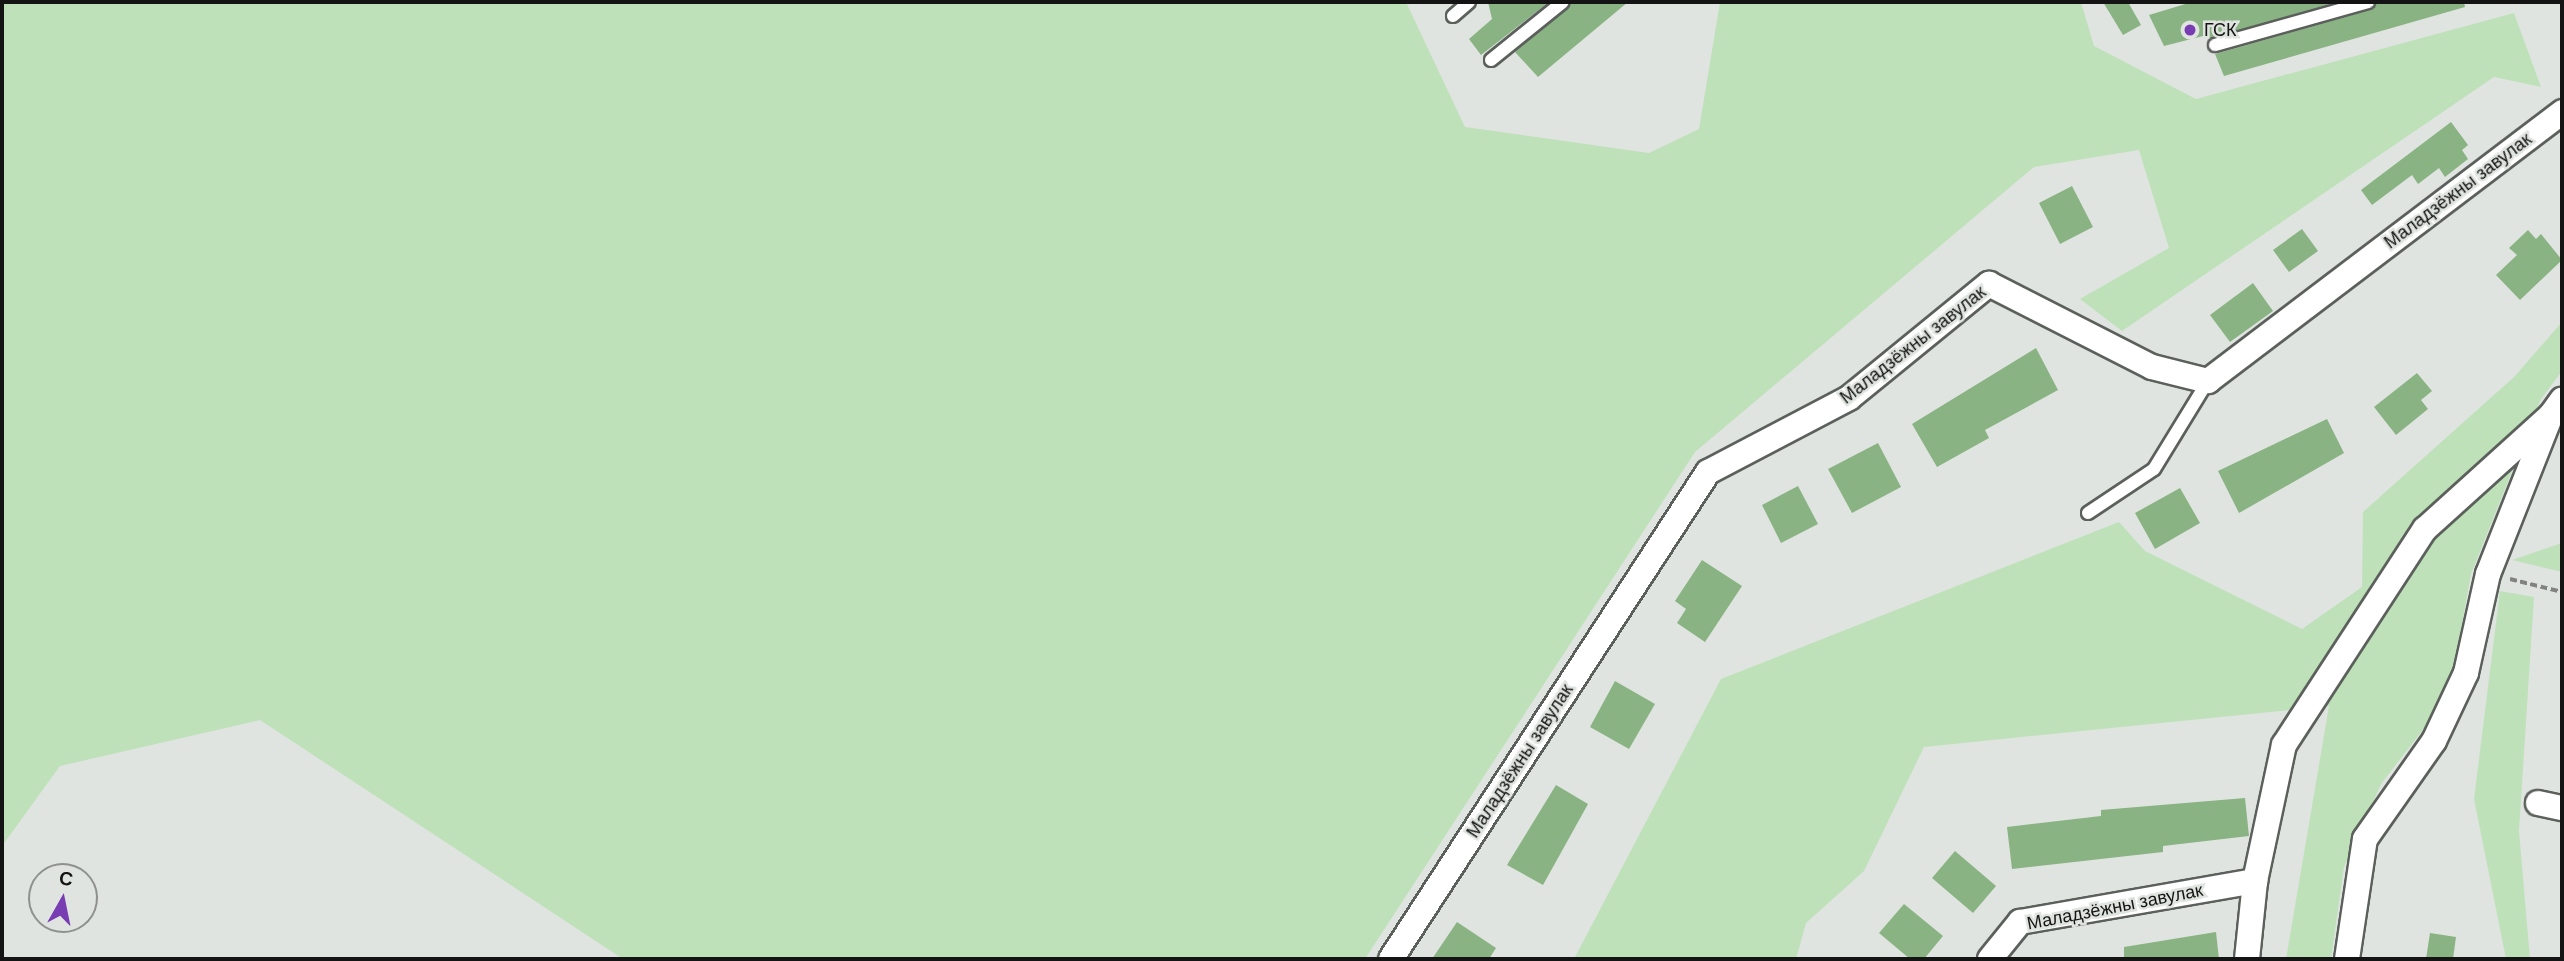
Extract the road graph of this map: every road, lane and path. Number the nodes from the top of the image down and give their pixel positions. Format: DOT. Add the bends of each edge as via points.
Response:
graph roads {
  1 [pos="1469,2"];
  2 [pos="1563,2"];
  3 [pos="2368,2"];
  4 [pos="1453,16"];
  5 [pos="2215,45"];
  6 [pos="1491,60"];
  7 [pos="2562,112"];
  8 [pos="2208,381"];
  9 [pos="2556,408"];
  10 [pos="2088,513"];
  11 [pos="2488,574"];
  12 [pos="2562,592"];
  13 [pos="2538,803"];
  14 [pos="2562,808"];
  15 [pos="2255,881"];
  16 [pos="1391,959"];
  17 [pos="1990,959"];
  18 [pos="2248,959"];
  19 [pos="2347,959"];
  1 -- 4 [label="lane"];
  2 -- 6 [label="lane"];
  3 -- 5 [label="lane"];
  7 -- 8 [label="street, Маладзёжны завулак"];
  8 -- 10 [label="lane" via="2154,469"];
  8 -- 16 [label="street, Маладзёжны завулак" via="2152,367 1989,284 1849,398 1708,472"];
  9 -- 11 [label="street"];
  9 -- 15 [label="street" via="2425,530 2284,745"];
  11 -- 12 [label="path"];
  11 -- 19 [label="street" via="2466,673 2434,741 2365,839"];
  13 -- 14 [label="street"];
  15 -- 17 [label="street, Маладзёжны завулак" via="2020,922"];
  15 -- 18 [label="street"];
}
